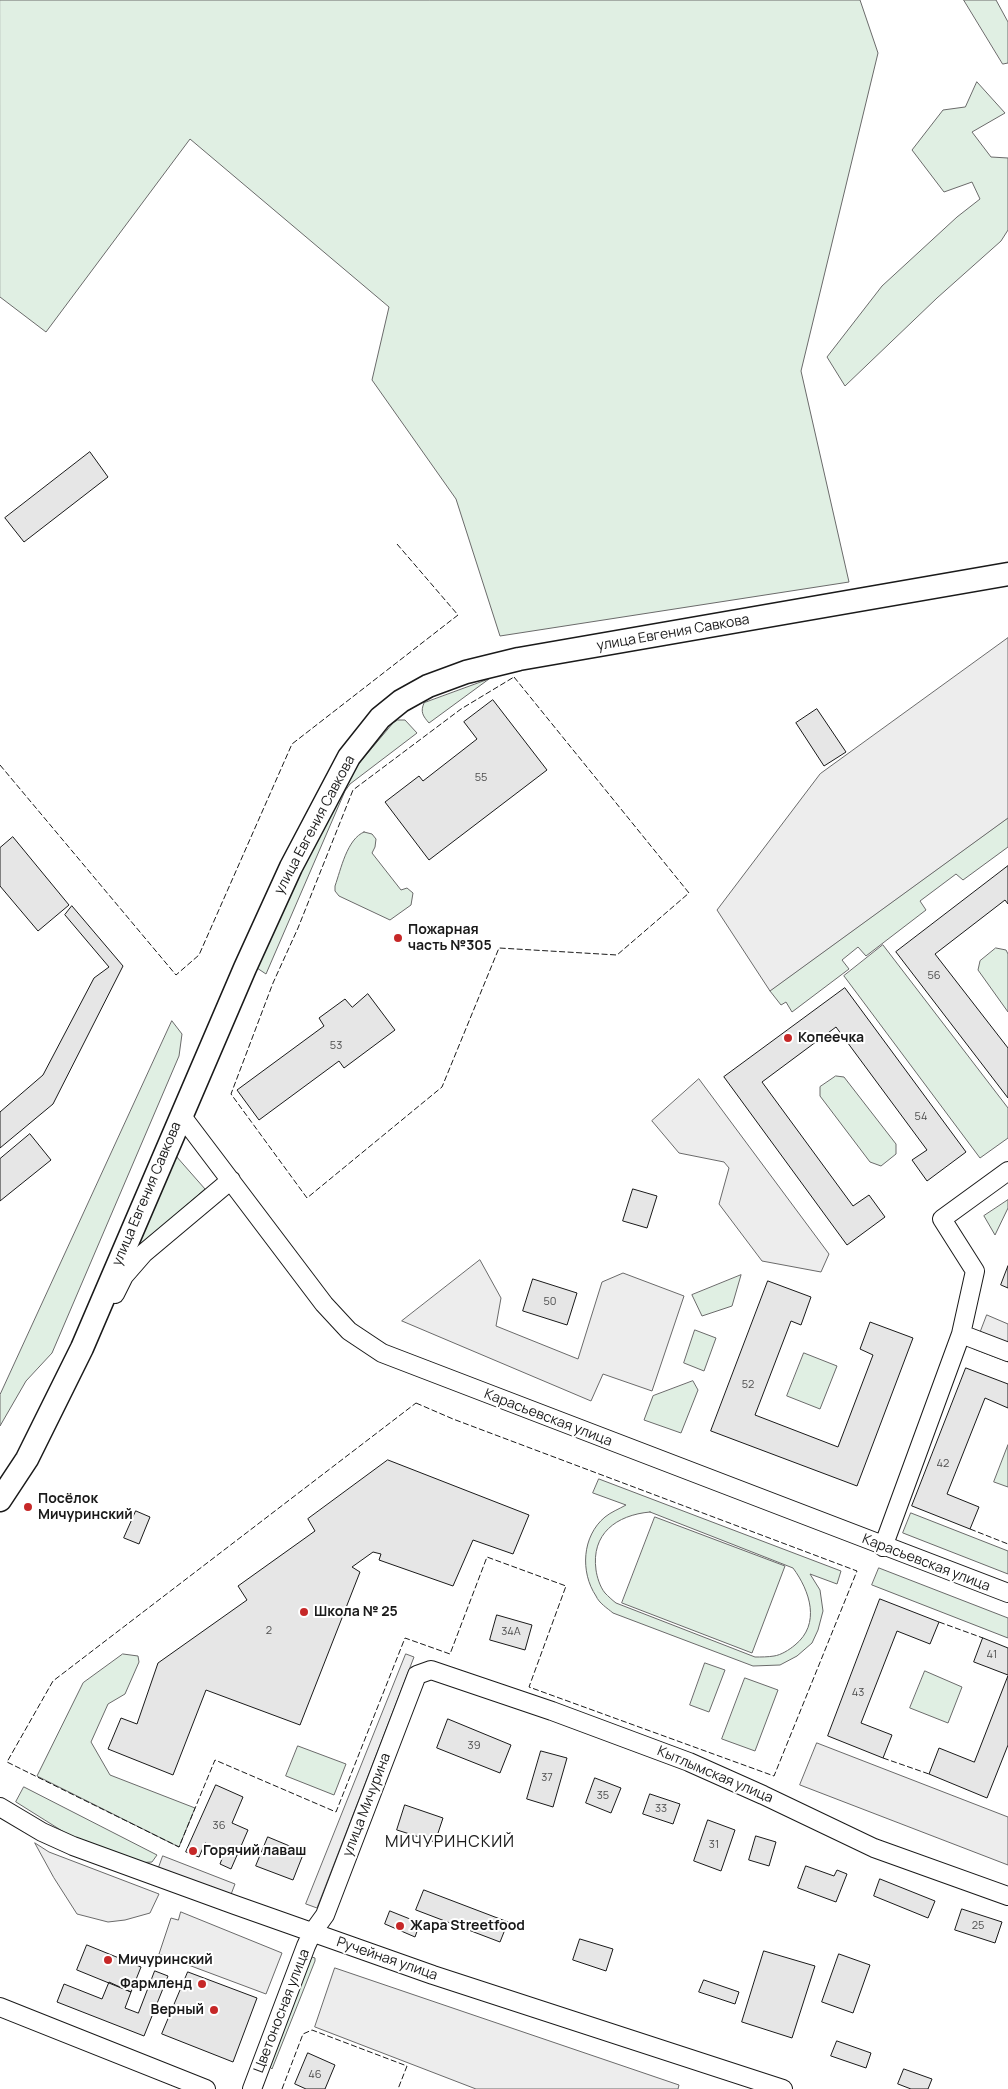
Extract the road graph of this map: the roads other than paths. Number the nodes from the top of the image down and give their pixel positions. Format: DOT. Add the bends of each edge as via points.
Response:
graph roads {
  1 [pos="1008,574"];
  2 [pos="181,1115"];
  3 [pos="1008,1171"];
  4 [pos="231,1180"];
  5 [pos="961,1334"];
  6 [pos="82,1348"];
  7 [pos="1008,1352"];
  8 [pos="0,1500"];
  9 [pos="883,1547"];
  10 [pos="1008,1593"];
  11 [pos="417,1675"];
  12 [pos="0,1807"];
  13 [pos="1008,1896"];
  14 [pos="312,1933"];
  15 [pos="0,2006"];
  16 [pos="206,2089"];
  17 [pos="252,2089"];
  18 [pos="783,2089"];
  1 -- 2 [label="main road, улица Евгения Савкова" via="519,659 435,683 401,701 380,718 349,758 312,825 252,951"];
  2 -- 4 [label="street, Карасьевская улица"];
  2 -- 6 [label="main road, улица Евгения Савкова"];
  3 -- 5 [label="street" via="942,1219 975,1272"];
  4 -- 6 [label="street" via="144,1253 124,1276 93,1339"];
  4 -- 9 [label="street, Карасьевская улица" via="324,1304 349,1331 382,1353"];
  5 -- 7 [label="street"];
  5 -- 9 [label="street"];
  6 -- 8 [label="main road, улица Евгения Савкова" via="27,1459"];
  9 -- 10 [label="street, Карасьевская улица"];
  11 -- 13 [label="street, Кытлымская улица" via="431,1670 552,1710 688,1762 874,1848"];
  11 -- 14 [label="street, улица Мичурина" via="325,1916"];
  12 -- 14 [label="street, Ручейная улица" via="73,1846"];
  14 -- 17 [label="street, Цветоносная улица"];
  14 -- 18 [label="street, Ручейная улица"];
  15 -- 16 [label="street"];
}
